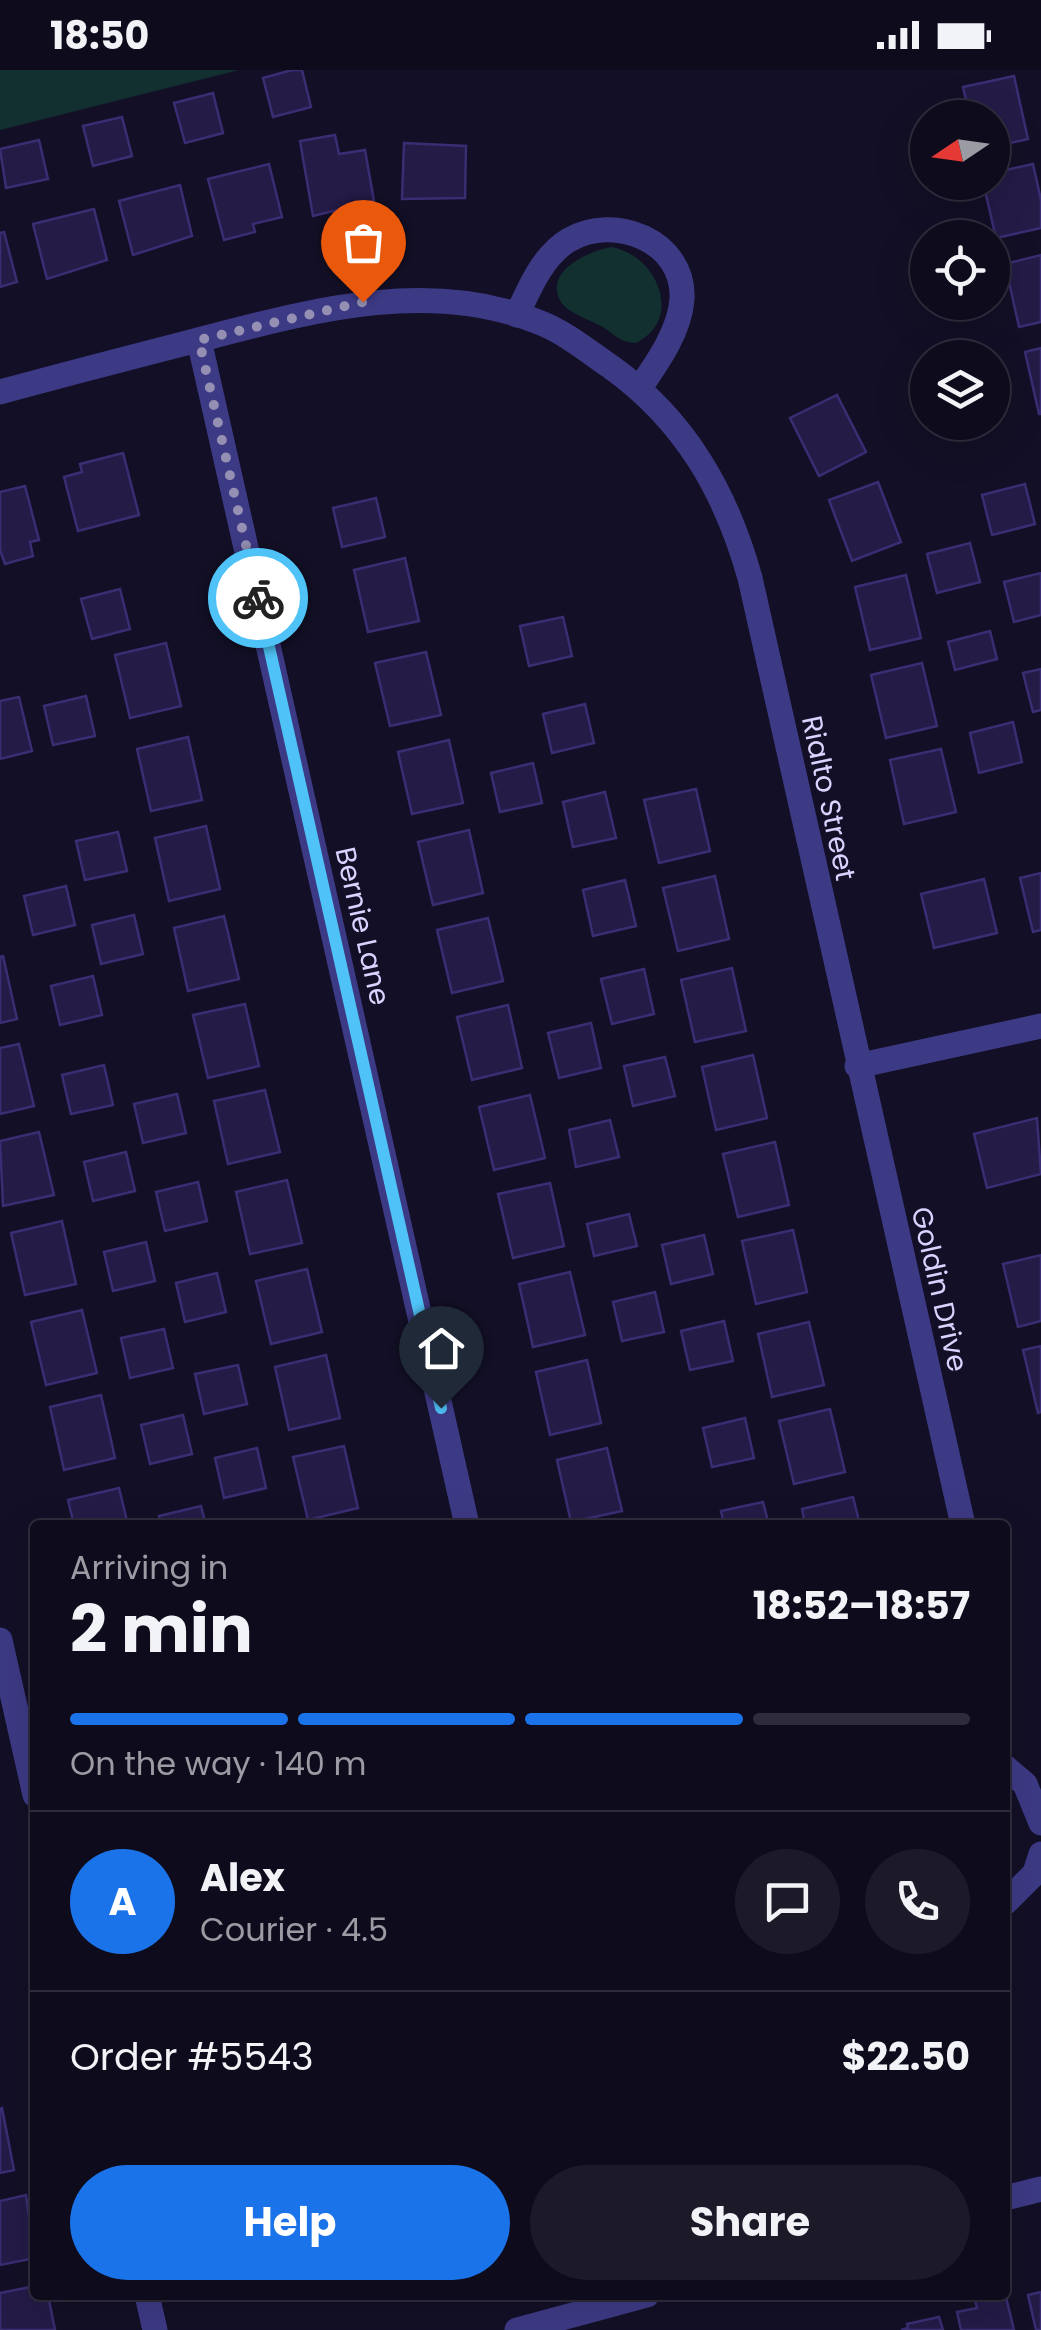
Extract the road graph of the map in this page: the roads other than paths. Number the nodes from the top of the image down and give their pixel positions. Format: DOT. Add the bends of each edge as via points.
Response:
graph roads {
  1 [pos="517,315"];
  2 [pos="199,340"];
  3 [pos="640,389"];
  4 [pos="0,392"];
  5 [pos="1041,1026"];
  6 [pos="858,1066"];
  7 [pos="467,1520"];
  8 [pos="962,1520"];
  9 [pos="1,1650"];
  10 [pos="1010,1771"];
  11 [pos="30,1774"];
  12 [pos="1041,1823"];
  13 [pos="1041,1854"];
  14 [pos="1010,1897"];
  15 [pos="1041,2189"];
  16 [pos="1010,2197"];
  17 [pos="148,2300"];
  18 [pos="628,2300"];
  19 [pos="155,2330"];
  20 [pos="517,2330"];
  1 -- 2 [label="street, Rialto Street" via="461,302 385,300"];
  1 -- 3 [label="street, Rialto Street" via="566,337"];
  1 -- 3 [label="street" via="552,254 569,240 592,231 640,234 661,246 683,294 669,340"];
  2 -- 4 [label="street, Rialto Street"];
  2 -- 7 [label="street, Bernie Lane"];
  3 -- 6 [label="street, Rialto Street" via="706,464 736,528"];
  5 -- 6 [label="street"];
  6 -- 8 [label="street, Goldin Drive"];
  9 -- 11 [label="street"];
  10 -- 12 [label="street" via="1025,1784"];
  13 -- 14 [label="street" via="1035,1873"];
  15 -- 16 [label="street"];
  17 -- 19 [label="street"];
  18 -- 20 [label="street"];
}
